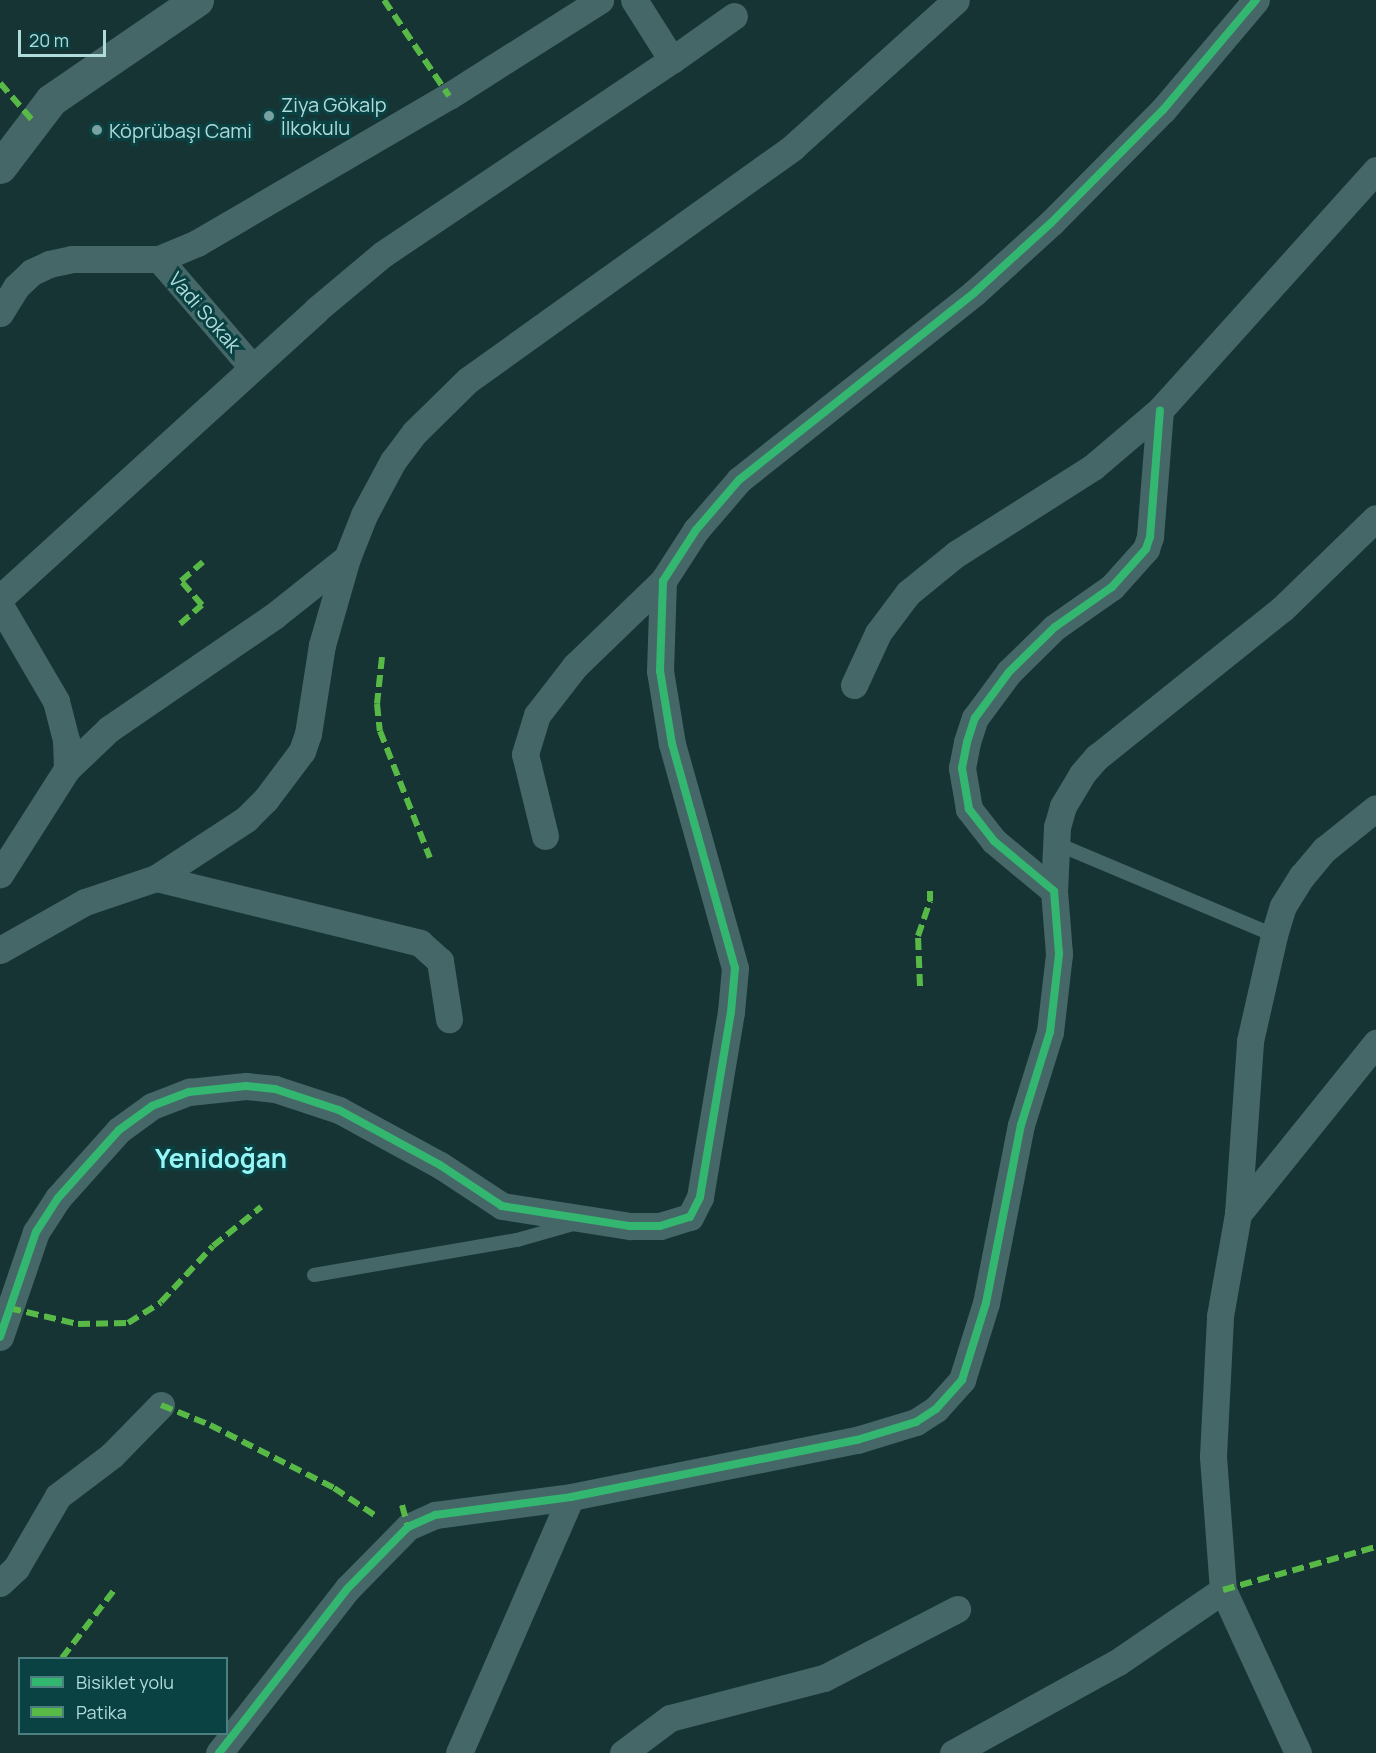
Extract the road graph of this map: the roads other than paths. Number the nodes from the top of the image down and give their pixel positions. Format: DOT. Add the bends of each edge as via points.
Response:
graph roads {
  1 [pos="197,0"];
  2 [pos="600,0"];
  3 [pos="634,0"];
  4 [pos="956,0"];
  5 [pos="1256,0"];
  6 [pos="734,16"];
  7 [pos="672,60"];
  8 [pos="0,167"];
  9 [pos="1376,170"];
  10 [pos="159,259"];
  11 [pos="0,313"];
  12 [pos="252,367"];
  13 [pos="1160,410"];
  14 [pos="1376,518"];
  15 [pos="347,558"];
  16 [pos="663,581"];
  17 [pos="0,598"];
  18 [pos="0,605"];
  19 [pos="854,685"];
  20 [pos="67,769"];
  21 [pos="1376,808"];
  22 [pos="545,836"];
  23 [pos="1055,843"];
  24 [pos="0,874"];
  25 [pos="156,878"];
  26 [pos="1054,891"];
  27 [pos="1274,935"];
  28 [pos="0,950"];
  29 [pos="449,1019"];
  30 [pos="1376,1043"];
  31 [pos="1238,1214"];
  32 [pos="585,1221"];
  33 [pos="314,1275"];
  34 [pos="0,1337"];
  35 [pos="161,1405"];
  36 [pos="571,1497"];
  37 [pos="0,1583"];
  38 [pos="1223,1590"];
  39 [pos="957,1609"];
  40 [pos="968,1750"];
  41 [pos="219,1753"];
  42 [pos="459,1753"];
  43 [pos="622,1753"];
  44 [pos="1298,1753"];
  1 -- 8 [label="street" via="51,100"];
  2 -- 10 [label="street" via="449,96 218,232"];
  3 -- 7 [label="street"];
  4 -- 15 [label="street" via="793,147 468,380 440,405 393,462"];
  5 -- 16 [label="street" via="1170,102 1051,223 974,293 739,480 696,530"];
  6 -- 7 [label="street"];
  7 -- 12 [label="street" via="424,224"];
  9 -- 13 [label="street"];
  10 -- 11 [label="street, Vadi Sokak" via="72,259 49,264 32,272 16,287"];
  10 -- 12 [label="street, Vadi Sokak"];
  12 -- 17 [label="street"];
  13 -- 19 [label="street" via="1058,492 928,574 891,613"];
  13 -- 26 [label="street" via="1146,549 1112,587 1055,627 1009,672 975,718 967,742 962,768 964,789 979,826"];
  14 -- 23 [label="street" via="1282,608 1097,757 1070,791"];
  15 -- 20 [label="street" via="265,622 109,729"];
  15 -- 25 [label="street" via="322,645 311,720 302,751 246,819"];
  16 -- 22 [label="street" via="567,674 537,715 525,754"];
  16 -- 32 [label="street" via="660,671 672,744 731,949 735,988 697,1207 678,1223 660,1226"];
  18 -- 20 [label="street" via="56,701 66,740"];
  20 -- 24 [label="street"];
  21 -- 27 [label="street" via="1325,849 1302,876 1283,906"];
  23 -- 26 [label="street"];
  23 -- 27 [label="lane"];
  25 -- 28 [label="street" via="85,902"];
  25 -- 29 [label="street" via="420,944 434,951 440,961"];
  26 -- 36 [label="street" via="1059,954 1050,1032 1021,1125 975,1348 950,1396 916,1422 857,1440"];
  27 -- 31 [label="street" via="1250,1041"];
  30 -- 31 [label="street"];
  31 -- 38 [label="street" via="1220,1316 1215,1376 1213,1456"];
  32 -- 33 [label="lane" via="517,1240"];
  32 -- 34 [label="street" via="494,1203 391,1136 300,1096 246,1086 189,1092 152,1106 119,1130 58,1198 36,1232"];
  35 -- 37 [label="street" via="112,1455 58,1496 16,1568"];
  36 -- 41 [label="street" via="450,1512 408,1527 348,1588"];
  36 -- 42 [label="street"];
  38 -- 40 [label="street" via="1118,1662"];
  38 -- 44 [label="street"];
  39 -- 43 [label="street" via="824,1678 670,1718"];
}
